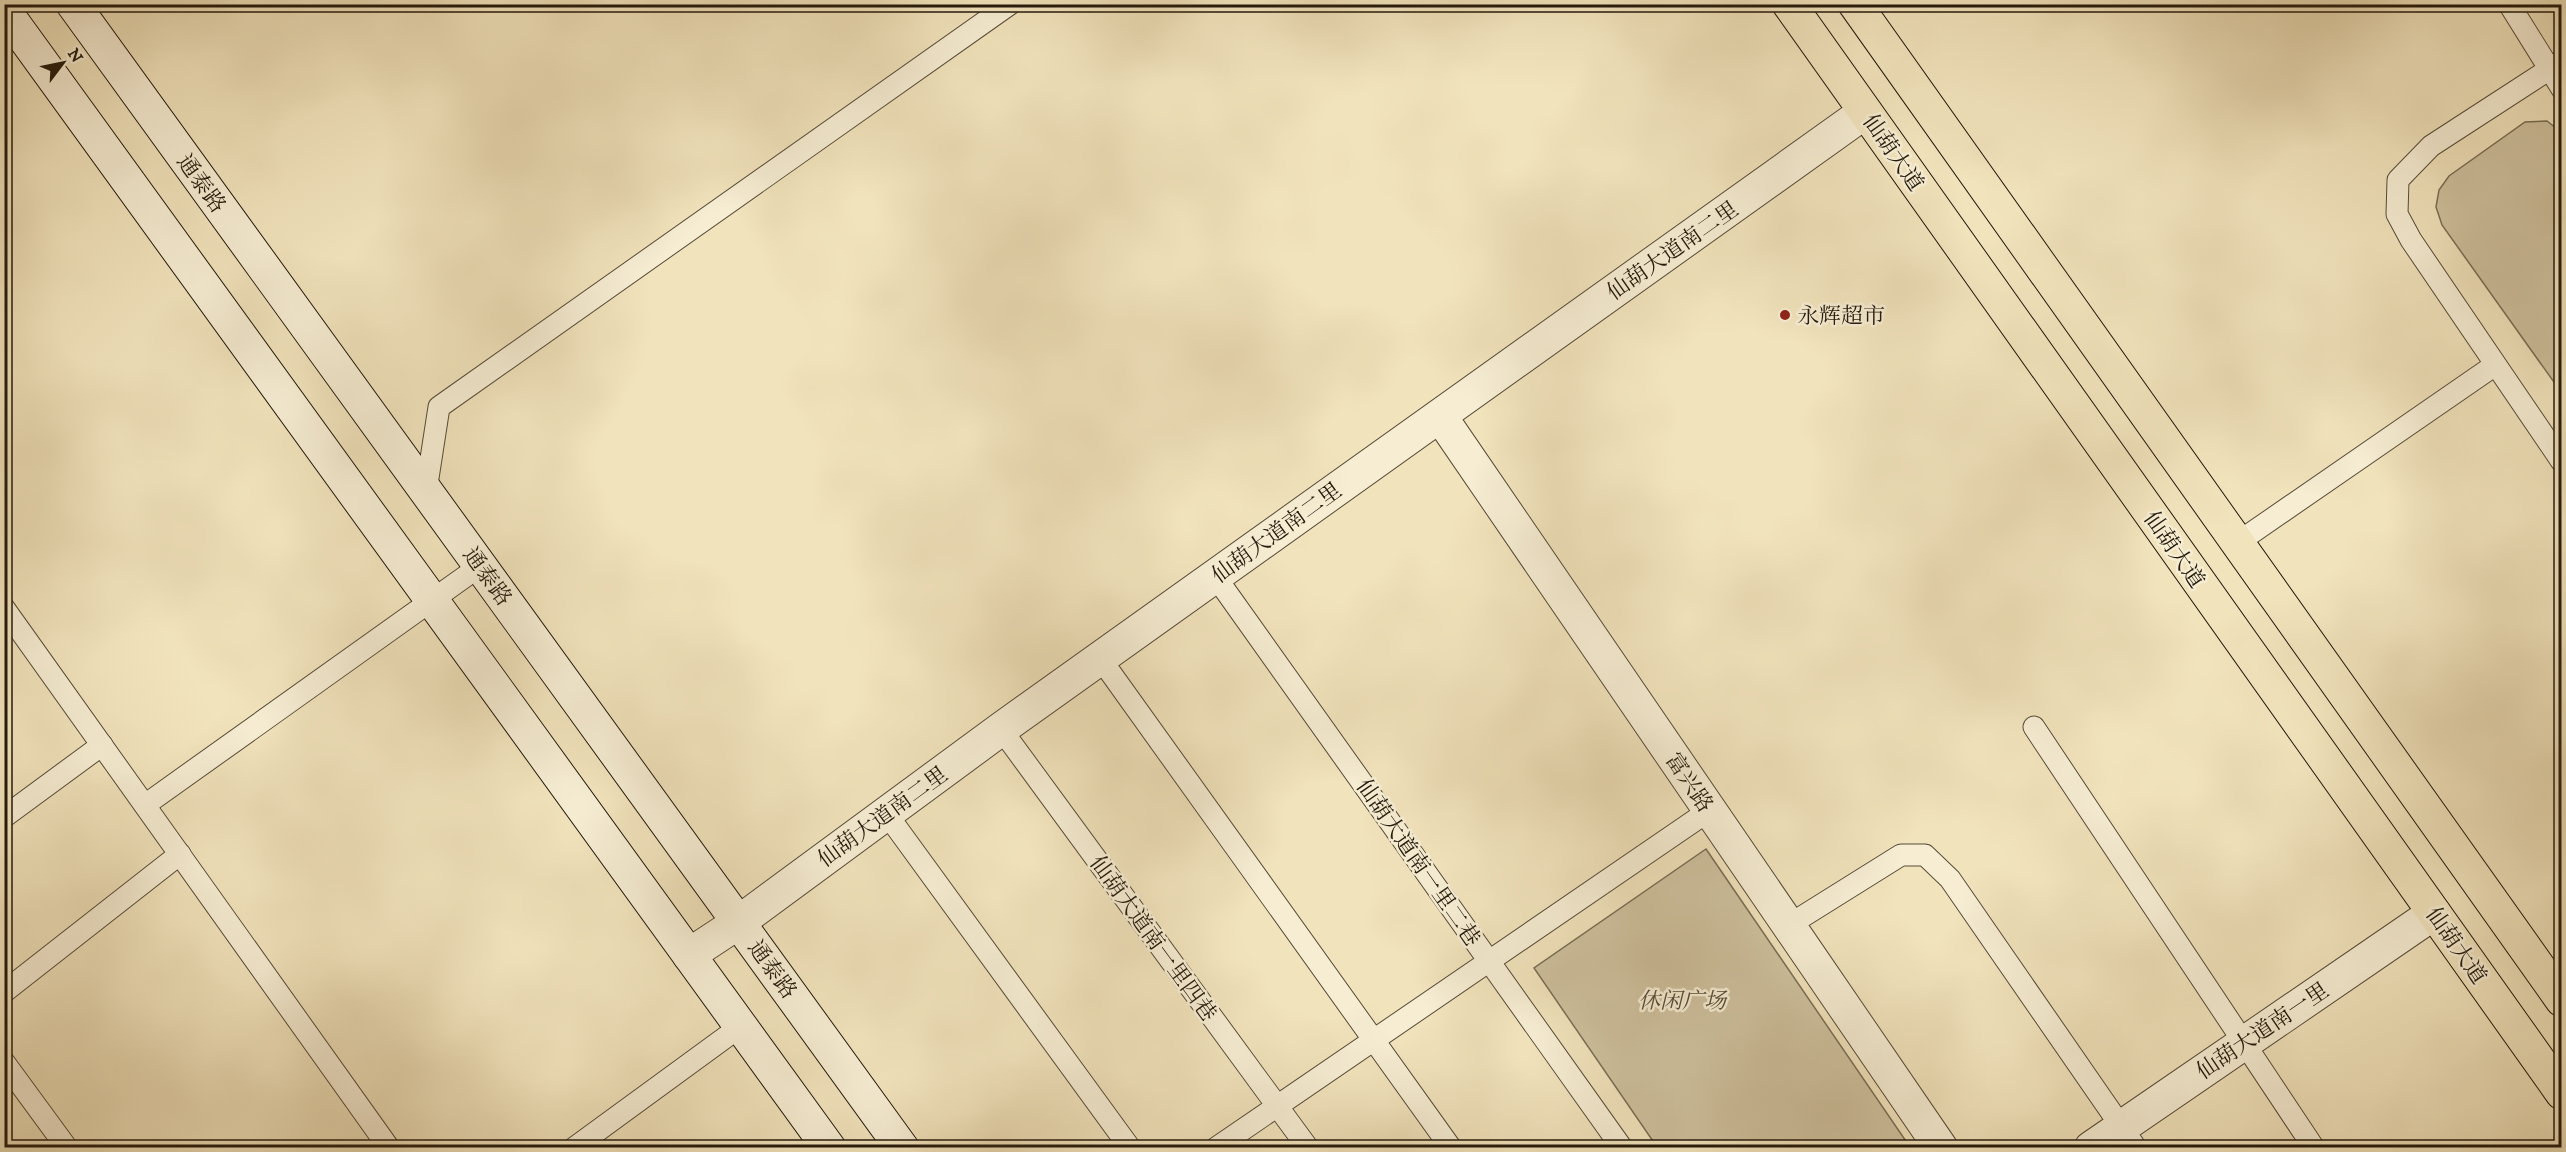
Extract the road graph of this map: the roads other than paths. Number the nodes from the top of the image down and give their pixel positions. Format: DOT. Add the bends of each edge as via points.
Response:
graph roads {
  1 [pos="73,4"];
  2 [pos="1010,4"];
  3 [pos="1789,4"];
  4 [pos="1855,4"];
  5 [pos="2509,4"];
  6 [pos="4,10"];
  7 [pos="2555,65"];
  8 [pos="2562,89"];
  9 [pos="1865,112"];
  10 [pos="2495,365"];
  11 [pos="1440,416"];
  12 [pos="2562,462"];
  13 [pos="426,491"];
  14 [pos="2237,543"];
  15 [pos="480,566"];
  16 [pos="1215,576"];
  17 [pos="432,601"];
  18 [pos="4,608"];
  19 [pos="1100,658"];
  20 [pos="2034,727"];
  21 [pos="1001,729"];
  22 [pos="102,745"];
  23 [pos="145,805"];
  24 [pos="1710,810"];
  25 [pos="886,813"];
  26 [pos="4,817"];
  27 [pos="180,854"];
  28 [pos="2434,913"];
  29 [pos="739,922"];
  30 [pos="1789,925"];
  31 [pos="689,955"];
  32 [pos="1489,961"];
  33 [pos="4,992"];
  34 [pos="2562,1000"];
  35 [pos="741,1026"];
  36 [pos="1374,1039"];
  37 [pos="2244,1043"];
  38 [pos="4,1062"];
  39 [pos="2562,1093"];
  40 [pos="1277,1106"];
  41 [pos="2129,1137"];
  42 [pos="67,1148"];
  43 [pos="390,1148"];
  44 [pos="574,1148"];
  45 [pos="829,1148"];
  46 [pos="902,1148"];
  47 [pos="1130,1148"];
  48 [pos="1216,1148"];
  49 [pos="1308,1148"];
  50 [pos="1451,1148"];
  51 [pos="1622,1148"];
  52 [pos="1941,1148"];
  53 [pos="2091,1148"];
  54 [pos="2314,1148"];
  1 -- 13 [label="street, 通泰路"];
  2 -- 13 [label="lane" via="439,407"];
  3 -- 9 [label="main road, 仙葫大道"];
  4 -- 14 [label="main road"];
  5 -- 7 [label="lane"];
  6 -- 17 [label="street"];
  7 -- 8 [label="lane"];
  7 -- 10 [label="lane" via="2431,146 2398,180 2397,214 2410,240"];
  9 -- 11 [label="street, 仙葫大道南二里"];
  9 -- 28 [label="main road, 仙葫大道"];
  10 -- 12 [label="lane"];
  10 -- 14 [label="lane"];
  11 -- 16 [label="street, 仙葫大道南二里"];
  11 -- 24 [label="street, 富兴路"];
  13 -- 15 [label="street, 通泰路"];
  14 -- 34 [label="main road"];
  15 -- 17 [label="lane"];
  15 -- 29 [label="street, 通泰路"];
  16 -- 19 [label="street, 仙葫大道南二里"];
  16 -- 32 [label="lane, 仙葫大道南一里二巷"];
  17 -- 23 [label="lane"];
  17 -- 31 [label="street"];
  18 -- 22 [label="lane"];
  19 -- 21 [label="street, 仙葫大道南二里"];
  19 -- 36 [label="lane"];
  20 -- 37 [label="lane"];
  21 -- 25 [label="street, 仙葫大道南二里"];
  21 -- 40 [label="lane, 仙葫大道南一里四巷"];
  22 -- 23 [label="lane"];
  22 -- 26 [label="lane"];
  23 -- 27 [label="lane"];
  24 -- 30 [label="street, 富兴路"];
  24 -- 32 [label="lane"];
  25 -- 29 [label="street, 仙葫大道南二里"];
  25 -- 47 [label="lane"];
  27 -- 33 [label="lane"];
  27 -- 43 [label="lane"];
  28 -- 37 [label="street, 仙葫大道南一里"];
  28 -- 39 [label="main road, 仙葫大道"];
  29 -- 31 [label="street, 仙葫大道南二里"];
  29 -- 46 [label="street, 通泰路"];
  30 -- 41 [label="lane" via="1901,855 1924,855 1950,879"];
  30 -- 52 [label="street, 富兴路"];
  31 -- 35 [label="street"];
  32 -- 36 [label="lane"];
  32 -- 51 [label="lane, 仙葫大道南一里二巷"];
  35 -- 44 [label="lane"];
  35 -- 45 [label="street"];
  36 -- 40 [label="lane"];
  36 -- 50 [label="lane"];
  37 -- 41 [label="street, 仙葫大道南一里"];
  37 -- 54 [label="lane"];
  38 -- 42 [label="lane"];
  40 -- 48 [label="lane"];
  40 -- 49 [label="lane, 仙葫大道南一里四巷"];
  41 -- 53 [label="street, 仙葫大道南一里"];
}
